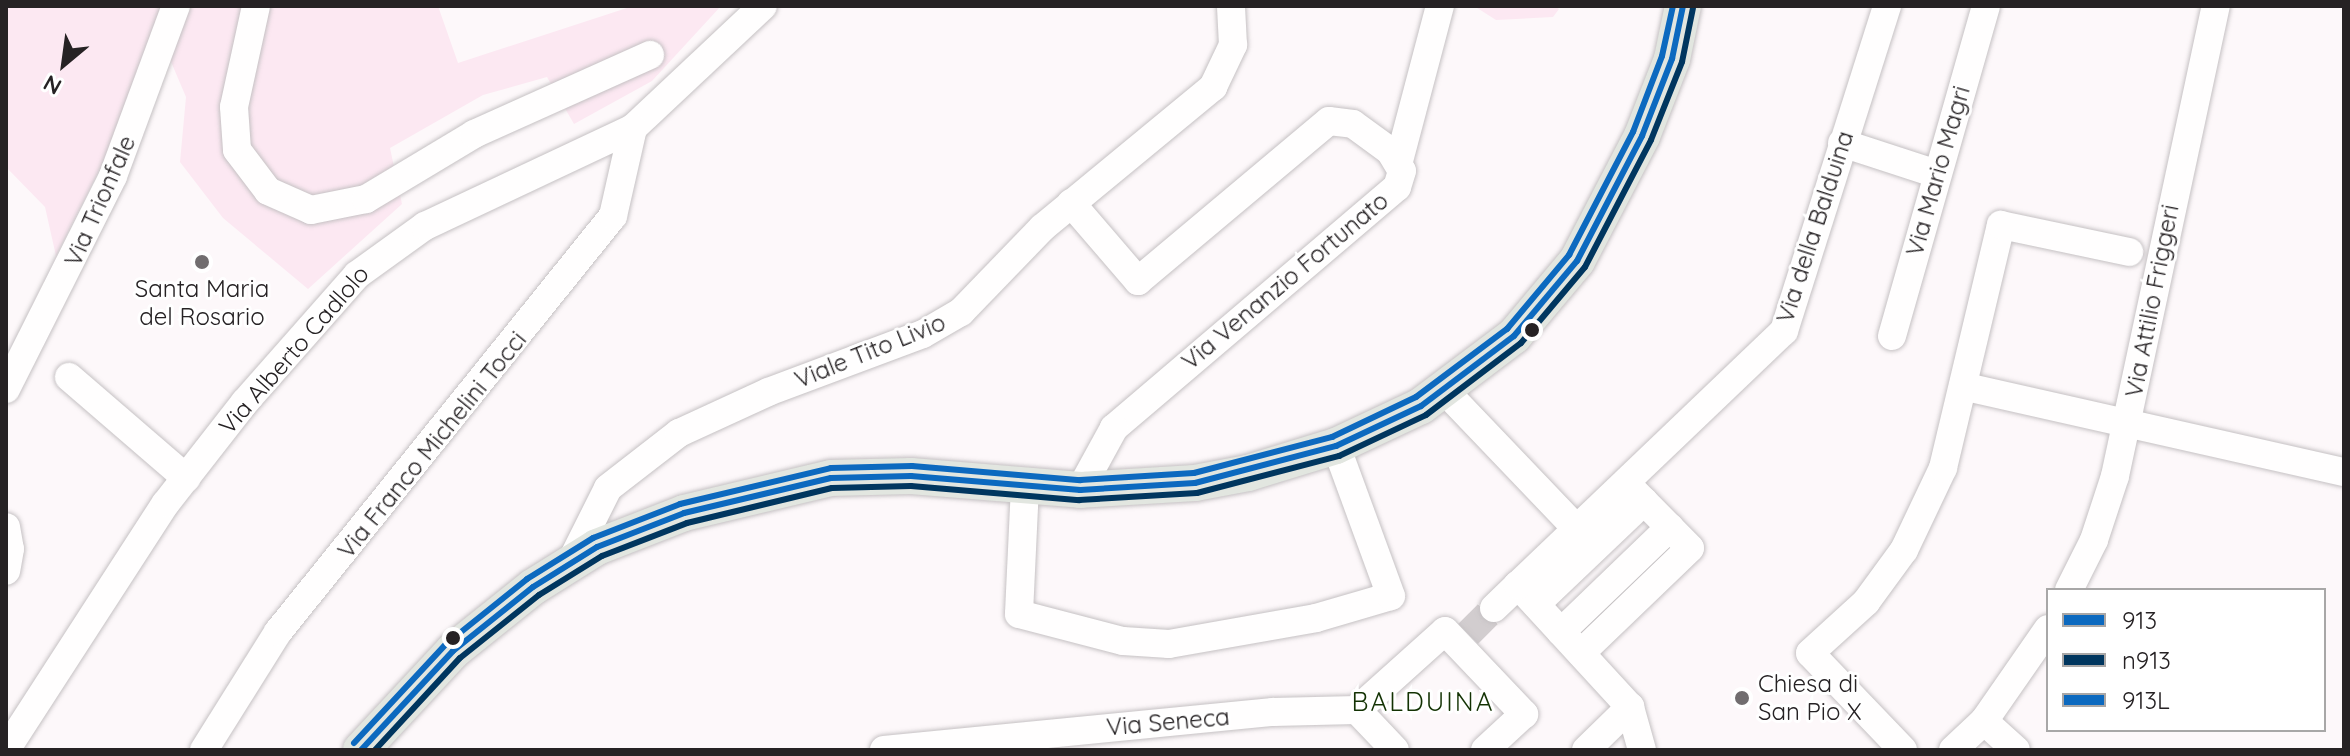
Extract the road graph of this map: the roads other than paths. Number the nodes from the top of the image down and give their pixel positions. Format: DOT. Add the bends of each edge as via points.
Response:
graph roads {
  1 [pos="176,6"];
  2 [pos="256,6"];
  3 [pos="763,6"];
  4 [pos="1231,6"];
  5 [pos="1440,6"];
  6 [pos="1683,6"];
  7 [pos="1887,6"];
  8 [pos="1986,6"];
  9 [pos="2216,6"];
  10 [pos="650,55"];
  11 [pos="633,128"];
  12 [pos="1842,143"];
  13 [pos="1399,161"];
  14 [pos="1937,174"];
  15 [pos="1071,203"];
  16 [pos="2129,252"];
  17 [pos="1892,336"];
  18 [pos="69,377"];
  19 [pos="1966,387"];
  20 [pos="6,389"];
  21 [pos="1445,391"];
  22 [pos="2126,426"];
  23 [pos="1336,446"];
  24 [pos="2344,472"];
  25 [pos="186,478"];
  26 [pos="1025,486"];
  27 [pos="1095,490"];
  28 [pos="1635,492"];
  29 [pos="6,527"];
  30 [pos="1670,527"];
  31 [pos="1576,528"];
  32 [pos="572,560"];
  33 [pos="6,571"];
  34 [pos="2070,588"];
  35 [pos="1527,595"];
  36 [pos="1494,608"];
  37 [pos="1561,632"];
  38 [pos="2046,632"];
  39 [pos="1581,653"];
  40 [pos="1630,707"];
  41 [pos="1357,710"];
  42 [pos="1984,721"];
  43 [pos="11,731"];
  44 [pos="200,748"];
  45 [pos="361,750"];
  46 [pos="884,750"];
  47 [pos="1395,750"];
  48 [pos="1485,750"];
  49 [pos="1586,750"];
  50 [pos="1642,750"];
  51 [pos="1903,750"];
  52 [pos="1953,750"];
  53 [pos="2016,750"];
  1 -- 20 [label="street, Via Trionfale" via="113,176"];
  2 -- 10 [label="street" via="234,107 235,142 259,183 288,203 311,210 366,199 474,134"];
  3 -- 11 [label="street, Via Alberto Cadlolo"];
  4 -- 15 [label="street, Viale Tito Livio" via="1233,45 1213,87"];
  5 -- 13 [label="street"];
  6 -- 21 [label="main road" via="1665,81 1591,239 1530,322"];
  7 -- 12 [label="street, Via della Balduina"];
  8 -- 14 [label="street, Via Mario Magri"];
  9 -- 22 [label="street, Via Attilio Friggeri"];
  11 -- 25 [label="street, Via Alberto Cadlolo" via="425,226 381,254 323,311"];
  11 -- 44 [label="street, Via Franco Michelini Tocci" via="613,216 278,632"];
  12 -- 14 [label="street"];
  12 -- 28 [label="street, Via della Balduina" via="1784,331"];
  13 -- 15 [label="street, Via Venanzio Fortunato" via="1353,124 1329,121 1138,281"];
  13 -- 27 [label="street, Via Venanzio Fortunato" via="1402,176 1397,187 1114,428"];
  14 -- 17 [label="street, Via Mario Magri"];
  15 -- 32 [label="street, Viale Tito Livio" via="945,322 708,417 633,464 600,499"];
  16 -- 19 [label="street" via="2001,225"];
  18 -- 25 [label="street"];
  19 -- 22 [label="street"];
  19 -- 51 [label="street" via="1943,468 1904,550 1866,602 1810,653"];
  21 -- 23 [label="main road"];
  21 -- 31 [label="street"];
  22 -- 24 [label="street"];
  22 -- 34 [label="street, Via Attilio Friggeri" via="2104,513"];
  23 -- 26 [label="street" via="1391,596 1316,618 1169,644 1123,641 1019,614"];
  23 -- 27 [label="main road" via="1222,478"];
  25 -- 43 [label="street, Via Alberto Cadlolo"];
  26 -- 27 [label="main road"];
  26 -- 32 [label="main road" via="911,476 809,481 684,513"];
  28 -- 30 [label="street"];
  28 -- 31 [label="street"];
  28 -- 35 [label="street"];
  29 -- 33 [label="street"];
  30 -- 37 [label="street"];
  30 -- 39 [label="street" via="1690,548"];
  31 -- 35 [label="street"];
  32 -- 45 [label="main road" via="477,629"];
  35 -- 36 [label="street"];
  35 -- 37 [label="street"];
  37 -- 39 [label="street"];
  38 -- 42 [label="street"];
  39 -- 40 [label="street"];
  40 -- 49 [label="street"];
  40 -- 50 [label="street"];
  41 -- 46 [label="street, Via Seneca" via="1273,712"];
  41 -- 47 [label="street"];
  41 -- 48 [label="street" via="1445,631 1462,639 1524,714"];
  42 -- 52 [label="street"];
  42 -- 53 [label="street"];
}
